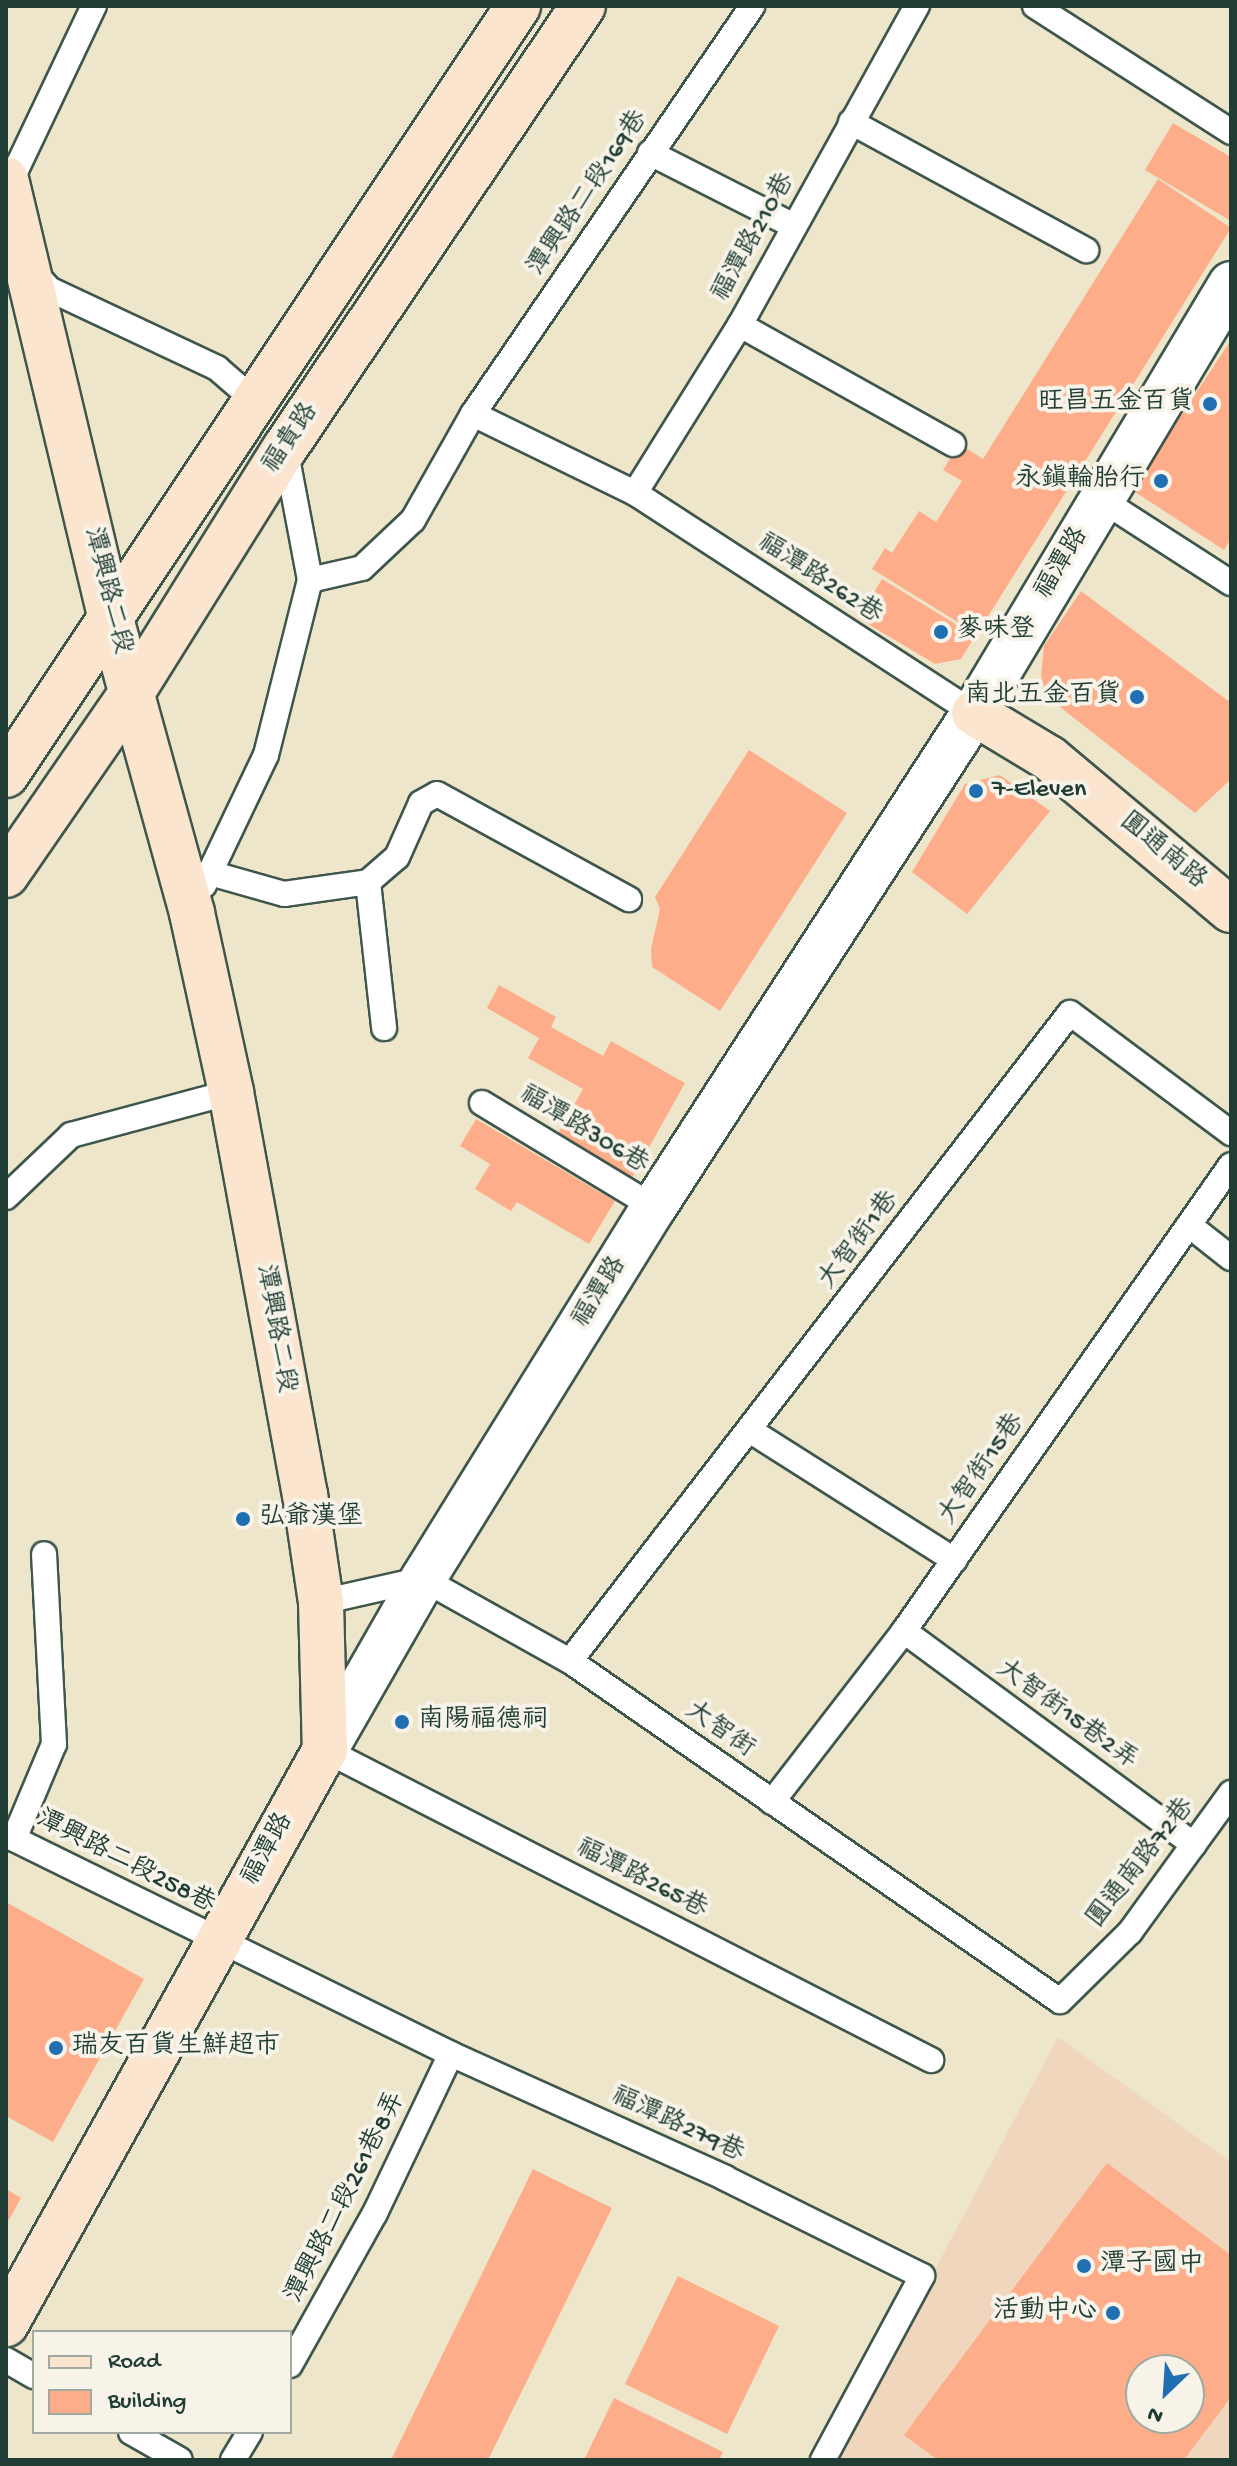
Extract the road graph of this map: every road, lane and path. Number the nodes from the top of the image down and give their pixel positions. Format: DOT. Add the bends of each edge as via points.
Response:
graph roads {
  1 [pos="94,6"];
  2 [pos="518,6"];
  3 [pos="583,6"];
  4 [pos="752,6"];
  5 [pos="917,6"];
  6 [pos="1035,6"];
  7 [pos="851,122"];
  8 [pos="1231,132"];
  9 [pos="650,153"];
  10 [pos="7,186"];
  11 [pos="794,226"];
  12 [pos="1086,250"];
  13 [pos="29,267"];
  14 [pos="1231,284"];
  15 [pos="740,325"];
  16 [pos="255,401"];
  17 [pos="473,414"];
  18 [pos="953,444"];
  19 [pos="285,448"];
  20 [pos="635,493"];
  21 [pos="1102,500"];
  22 [pos="310,580"];
  23 [pos="1231,583"];
  24 [pos="110,615"];
  25 [pos="133,691"];
  26 [pos="974,713"];
  27 [pos="6,775"];
  28 [pos="210,873"];
  29 [pos="6,875"];
  30 [pos="368,882"];
  31 [pos="629,899"];
  32 [pos="1231,910"];
  33 [pos="192,913"];
  34 [pos="384,1028"];
  35 [pos="231,1092"];
  36 [pos="482,1103"];
  37 [pos="1231,1133"];
  38 [pos="1231,1165"];
  39 [pos="6,1197"];
  40 [pos="654,1207"];
  41 [pos="1189,1225"];
  42 [pos="1231,1258"];
  43 [pos="751,1431"];
  44 [pos="44,1554"];
  45 [pos="954,1560"];
  46 [pos="423,1579"];
  47 [pos="321,1602"];
  48 [pos="904,1631"];
  49 [pos="570,1661"];
  50 [pos="325,1750"];
  51 [pos="1231,1793"];
  52 [pos="772,1802"];
  53 [pos="10,1837"];
  54 [pos="1194,1845"];
  55 [pos="218,1942"];
  56 [pos="1060,2001"];
  57 [pos="451,2054"];
  58 [pos="931,2060"];
  59 [pos="6,2324"];
  60 [pos="6,2360"];
  61 [pos="292,2361"];
  62 [pos="32,2375"];
  63 [pos="134,2434"];
  64 [pos="249,2434"];
  65 [pos="180,2460"];
  66 [pos="233,2460"];
  67 [pos="823,2460"];
  1 -- 10 [label="lane"];
  2 -- 16 [label="street, 福貴路"];
  3 -- 19 [label="street, 福貴路"];
  4 -- 9 [label="lane, 潭興路二段169巷"];
  5 -- 7 [label="lane, 福潭路210巷"];
  6 -- 8 [label="lane"];
  7 -- 11 [label="lane, 福潭路210巷"];
  7 -- 12 [label="lane"];
  9 -- 11 [label="lane"];
  9 -- 17 [label="lane, 潭興路二段169巷"];
  10 -- 13 [label="street, 潭興路二段"];
  11 -- 15 [label="lane, 福潭路210巷"];
  13 -- 16 [label="lane" via="49,289 217,368"];
  13 -- 24 [label="street, 潭興路二段"];
  14 -- 21 [label="street, 福潭路"];
  15 -- 18 [label="lane"];
  15 -- 20 [label="lane, 福潭路210巷"];
  16 -- 24 [label="street, 福貴路"];
  17 -- 20 [label="lane, 福潭路262巷"];
  17 -- 22 [label="lane, 潭興路二段169巷" via="413,520 362,568"];
  19 -- 22 [label="lane"];
  19 -- 25 [label="street, 福貴路"];
  20 -- 26 [label="lane, 福潭路262巷"];
  21 -- 23 [label="lane"];
  21 -- 26 [label="street, 福潭路"];
  22 -- 28 [label="lane" via="266,755"];
  24 -- 25 [label="street, 潭興路二段"];
  24 -- 27 [label="street, 福貴路"];
  25 -- 29 [label="street, 福貴路"];
  25 -- 33 [label="street, 潭興路二段"];
  26 -- 32 [label="street, 圓通南路" via="1049,758"];
  26 -- 40 [label="street, 福潭路"];
  28 -- 30 [label="lane" via="284,894"];
  28 -- 33 [label="lane"];
  30 -- 31 [label="lane" via="397,857 421,803 437,794"];
  30 -- 34 [label="lane"];
  33 -- 35 [label="street, 潭興路二段"];
  35 -- 39 [label="lane" via="71,1135"];
  35 -- 47 [label="street, 潭興路二段"];
  36 -- 40 [label="lane, 福潭路306巷"];
  37 -- 43 [label="lane, 大智街1巷" via="1070,1013"];
  38 -- 41 [label="lane, 大智街15巷"];
  40 -- 46 [label="street, 福潭路"];
  41 -- 42 [label="lane"];
  41 -- 45 [label="lane, 大智街15巷"];
  43 -- 45 [label="lane"];
  43 -- 49 [label="lane, 大智街1巷"];
  44 -- 53 [label="lane" via="54,1744"];
  45 -- 48 [label="lane, 大智街15巷"];
  46 -- 47 [label="lane"];
  46 -- 49 [label="lane, 大智街"];
  46 -- 50 [label="street, 福潭路"];
  47 -- 50 [label="street, 潭興路二段"];
  48 -- 52 [label="lane, 大智街15巷"];
  48 -- 54 [label="lane, 大智街15巷2弄"];
  49 -- 52 [label="lane, 大智街"];
  50 -- 55 [label="street, 福潭路"];
  50 -- 58 [label="lane, 福潭路265巷"];
  51 -- 54 [label="lane, 圓通南路72巷"];
  52 -- 56 [label="lane, 大智街"];
  53 -- 55 [label="lane, 潭興路二段258巷"];
  54 -- 56 [label="lane, 圓通南路72巷" via="1130,1932"];
  55 -- 57 [label="lane, 福潭路279巷"];
  55 -- 59 [label="street, 福潭路"];
  57 -- 61 [label="lane, 潭興路二段261巷8弄" via="375,2213"];
  57 -- 67 [label="lane, 福潭路279巷" via="725,2178 922,2276"];
  60 -- 62 [label="lane"];
  63 -- 65 [label="lane"];
  64 -- 66 [label="lane"];
}
